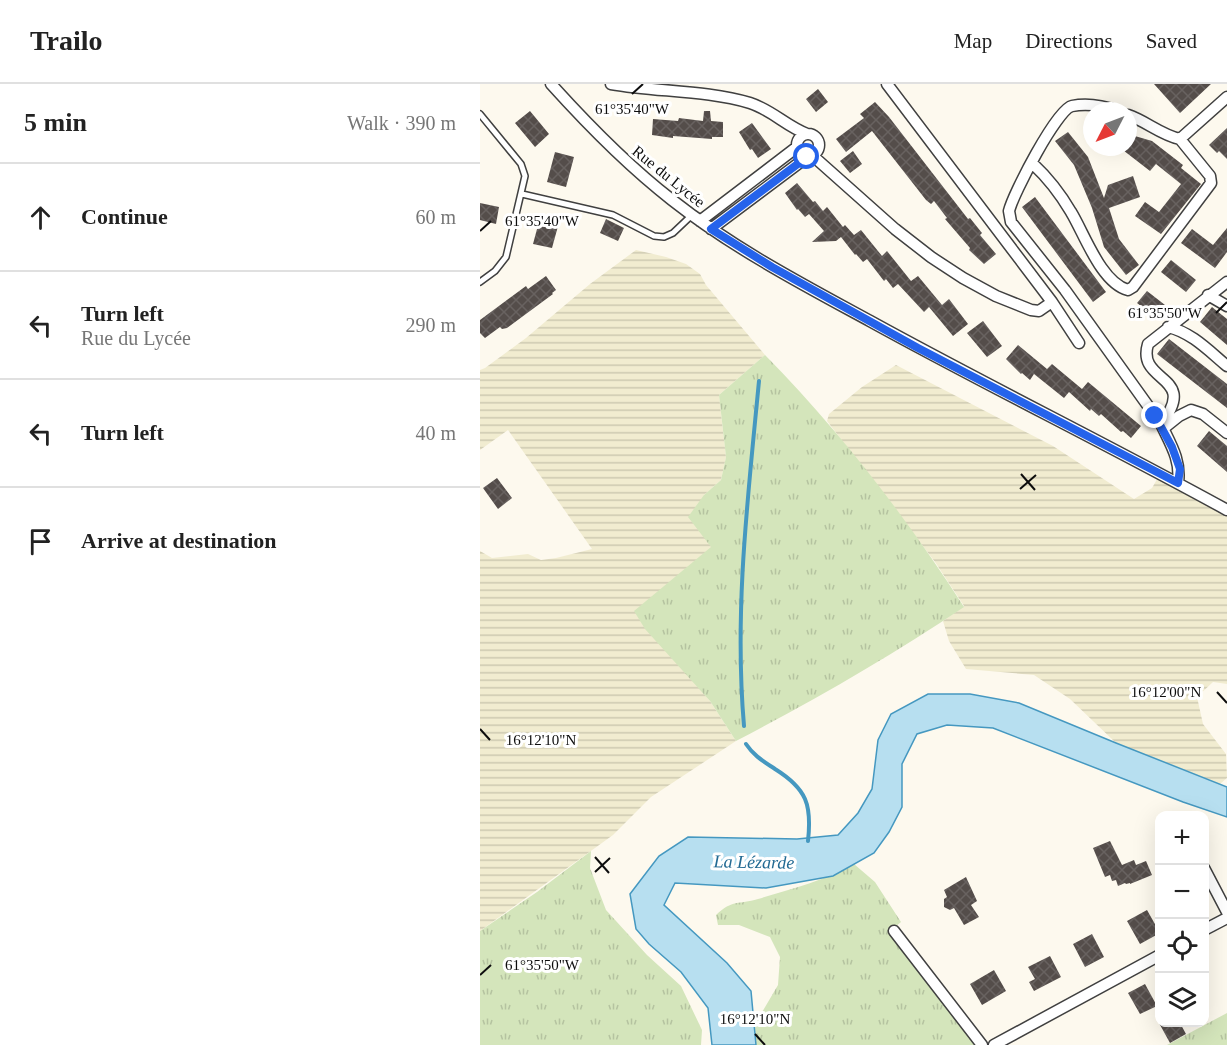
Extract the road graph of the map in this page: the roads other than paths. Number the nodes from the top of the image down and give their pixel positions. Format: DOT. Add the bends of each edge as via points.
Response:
graph roads {
  1 [pos="551,84"];
  2 [pos="611,84"];
  3 [pos="887,84"];
  4 [pos="1227,97"];
  5 [pos="1083,106"];
  6 [pos="480,114"];
  7 [pos="1137,118"];
  8 [pos="787,122"];
  9 [pos="807,134"];
  10 [pos="1180,139"];
  11 [pos="797,145"];
  12 [pos="813,154"];
  13 [pos="1033,164"];
  14 [pos="522,194"];
  15 [pos="696,218"];
  16 [pos="711,229"];
  17 [pos="480,282"];
  18 [pos="1227,282"];
  19 [pos="1208,295"];
  20 [pos="1052,302"];
  21 [pos="1227,306"];
  22 [pos="1168,327"];
  23 [pos="1079,344"];
  24 [pos="1227,366"];
  25 [pos="1162,427"];
  26 [pos="1227,433"];
  27 [pos="1178,483"];
  28 [pos="1227,510"];
  29 [pos="1209,878"];
  30 [pos="1227,912"];
  31 [pos="1227,918"];
  32 [pos="1209,927"];
  33 [pos="894,931"];
  34 [pos="1155,958"];
  35 [pos="982,1045"];
  36 [pos="994,1045"];
  1 -- 15 [label="street, Rue du Lycée" via="632,167"];
  2 -- 8 [label="street" via="750,103"];
  3 -- 20 [label="street"];
  4 -- 10 [label="street"];
  5 -- 13 [label="street" via="1062,111"];
  6 -- 14 [label="lane" via="521,164 525,176"];
  7 -- 10 [label="street"];
  8 -- 9 [label="street"];
  8 -- 11 [label="street"];
  9 -- 11 [label="street"];
  9 -- 12 [label="street" via="819,143"];
  10 -- 13 [label="street" via="1210,176 1210,183 1128,290 1120,288 1089,249 1072,213"];
  11 -- 12 [label="street" via="799,153"];
  11 -- 15 [label="street"];
  12 -- 16 [label="street"];
  12 -- 20 [label="street" via="895,229 963,278 1030,310 1039,311"];
  13 -- 25 [label="street" via="1011,204 1011,222 1065,290"];
  14 -- 15 [label="lane" via="613,215 654,236 664,237"];
  14 -- 17 [label="lane" via="506,257"];
  15 -- 16 [label="street, Rue du Lycée"];
  16 -- 27 [label="street, Rue du Lycée" via="908,342"];
  18 -- 19 [label="street"];
  19 -- 21 [label="street"];
  19 -- 22 [label="street"];
  20 -- 23 [label="street"];
  22 -- 24 [label="street" via="1188,334"];
  22 -- 25 [label="street" via="1148,344 1146,352 1147,361 1169,384 1175,402"];
  25 -- 26 [label="street" via="1191,410 1203,414"];
  25 -- 27 [label="street" via="1180,469"];
  27 -- 28 [label="street, Rue du Lycée"];
  29 -- 30 [label="street"];
  31 -- 32 [label="street"];
  33 -- 35 [label="street"];
  34 -- 36 [label="street"];
}
